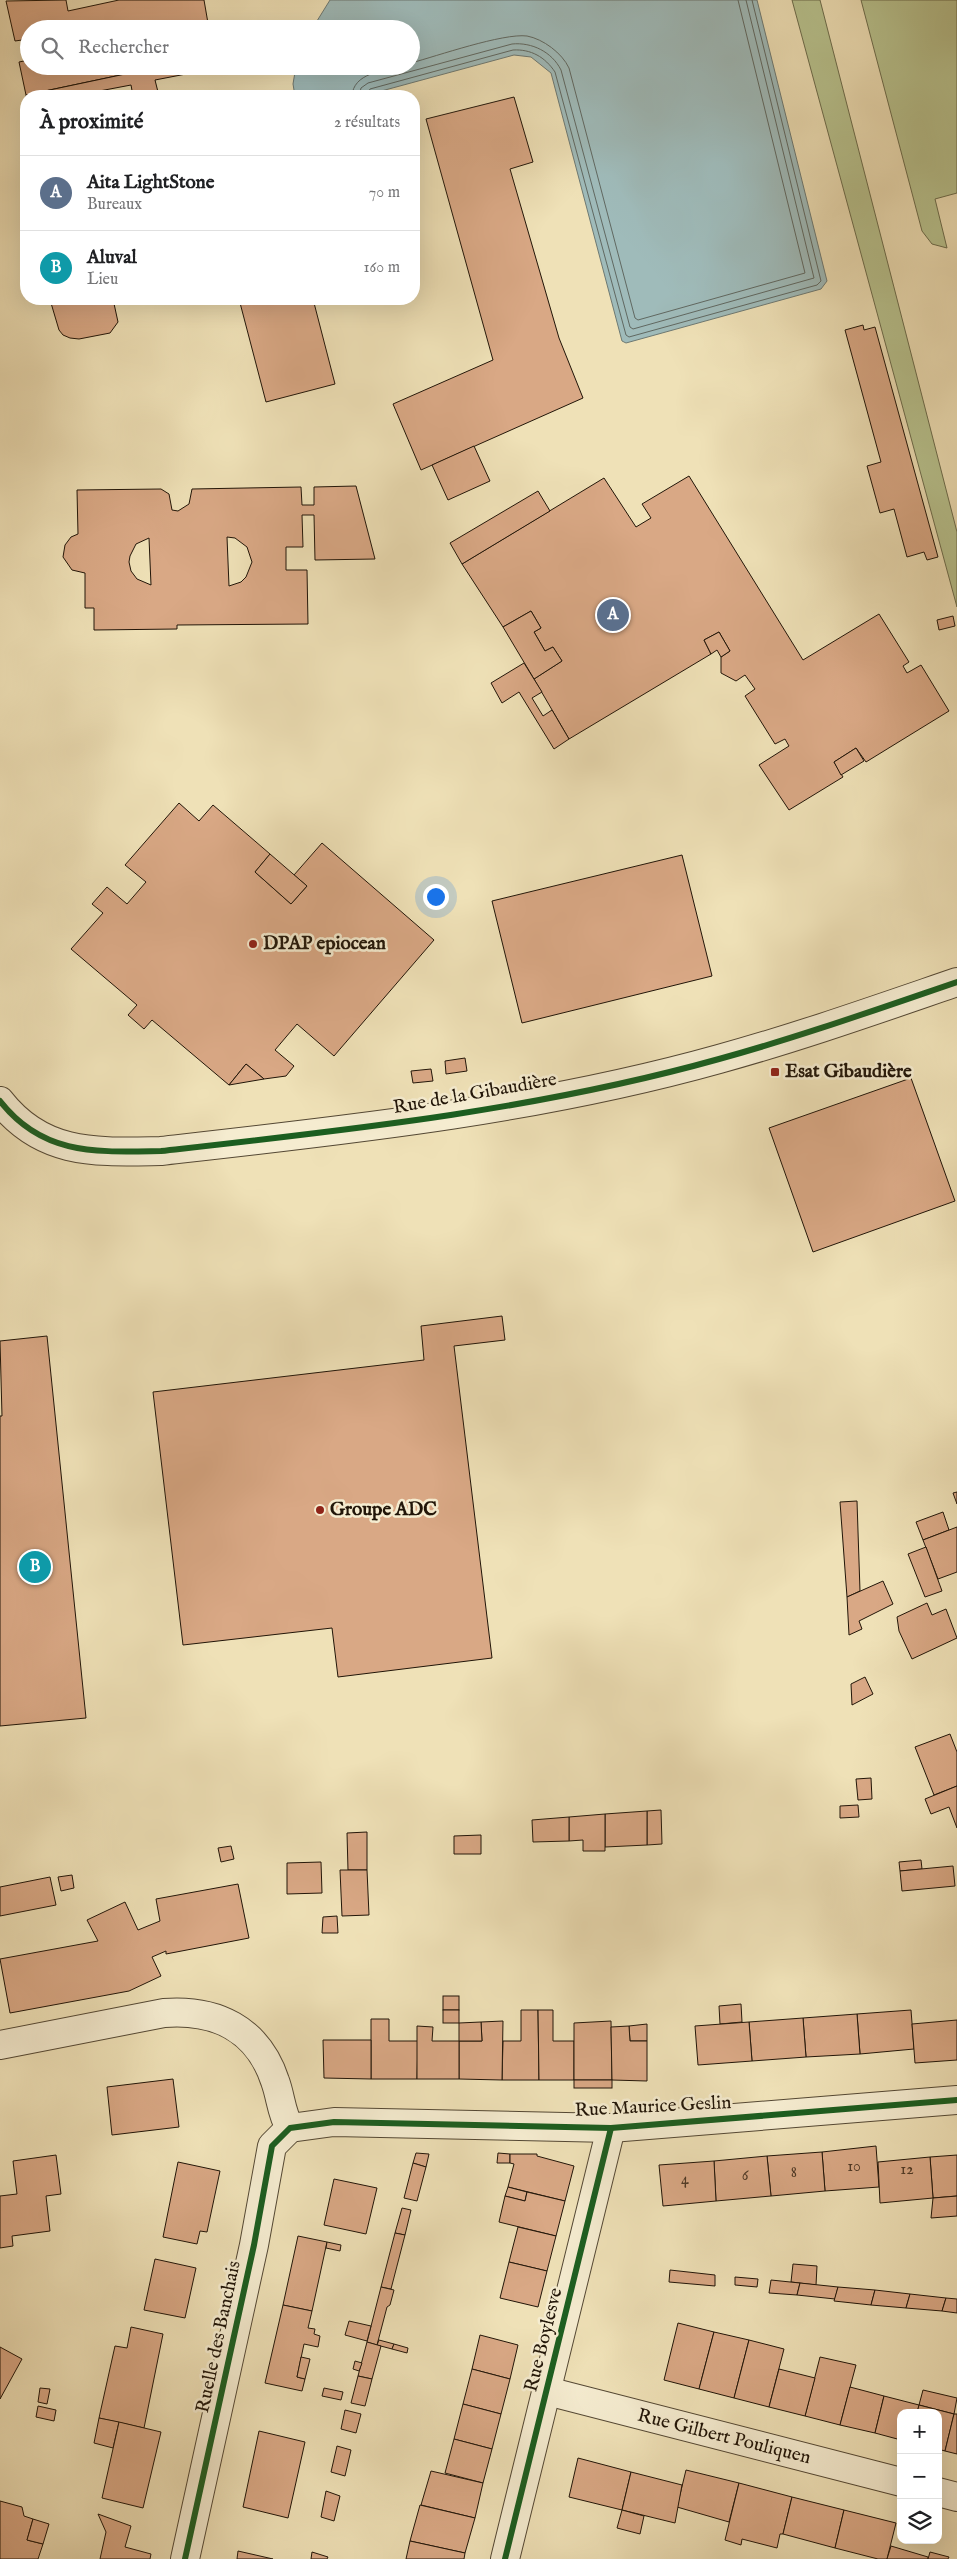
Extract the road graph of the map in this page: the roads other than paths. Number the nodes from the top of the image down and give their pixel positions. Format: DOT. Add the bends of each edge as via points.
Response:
graph roads {
  1 [pos="957,982"];
  2 [pos="0,1101"];
  3 [pos="0,2045"];
  4 [pos="957,2100"];
  5 [pos="290,2128"];
  6 [pos="611,2128"];
  7 [pos="547,2391"];
  8 [pos="897,2481"];
  9 [pos="942,2493"];
  10 [pos="957,2497"];
  11 [pos="186,2559"];
  12 [pos="505,2559"];
  1 -- 2 [label="street, Rue de la Gibaudière" via="718,1060 436,1118 161,1151 116,1151 59,1144 36,1135 16,1120"];
  3 -- 5 [label="street" via="164,2013 208,2015 223,2020 253,2042 270,2067"];
  4 -- 6 [label="street, Rue Maurice Geslin"];
  5 -- 6 [label="street, Rue Maurice Geslin" via="334,2122"];
  5 -- 11 [label="street, Ruelle des Banchais" via="272,2146 254,2245"];
  6 -- 7 [label="street, Rue Boylesve"];
  7 -- 8 [label="street, Rue Gilbert Pouliquen"];
  7 -- 12 [label="street, Rue Boylesve"];
  9 -- 10 [label="street"];
}
